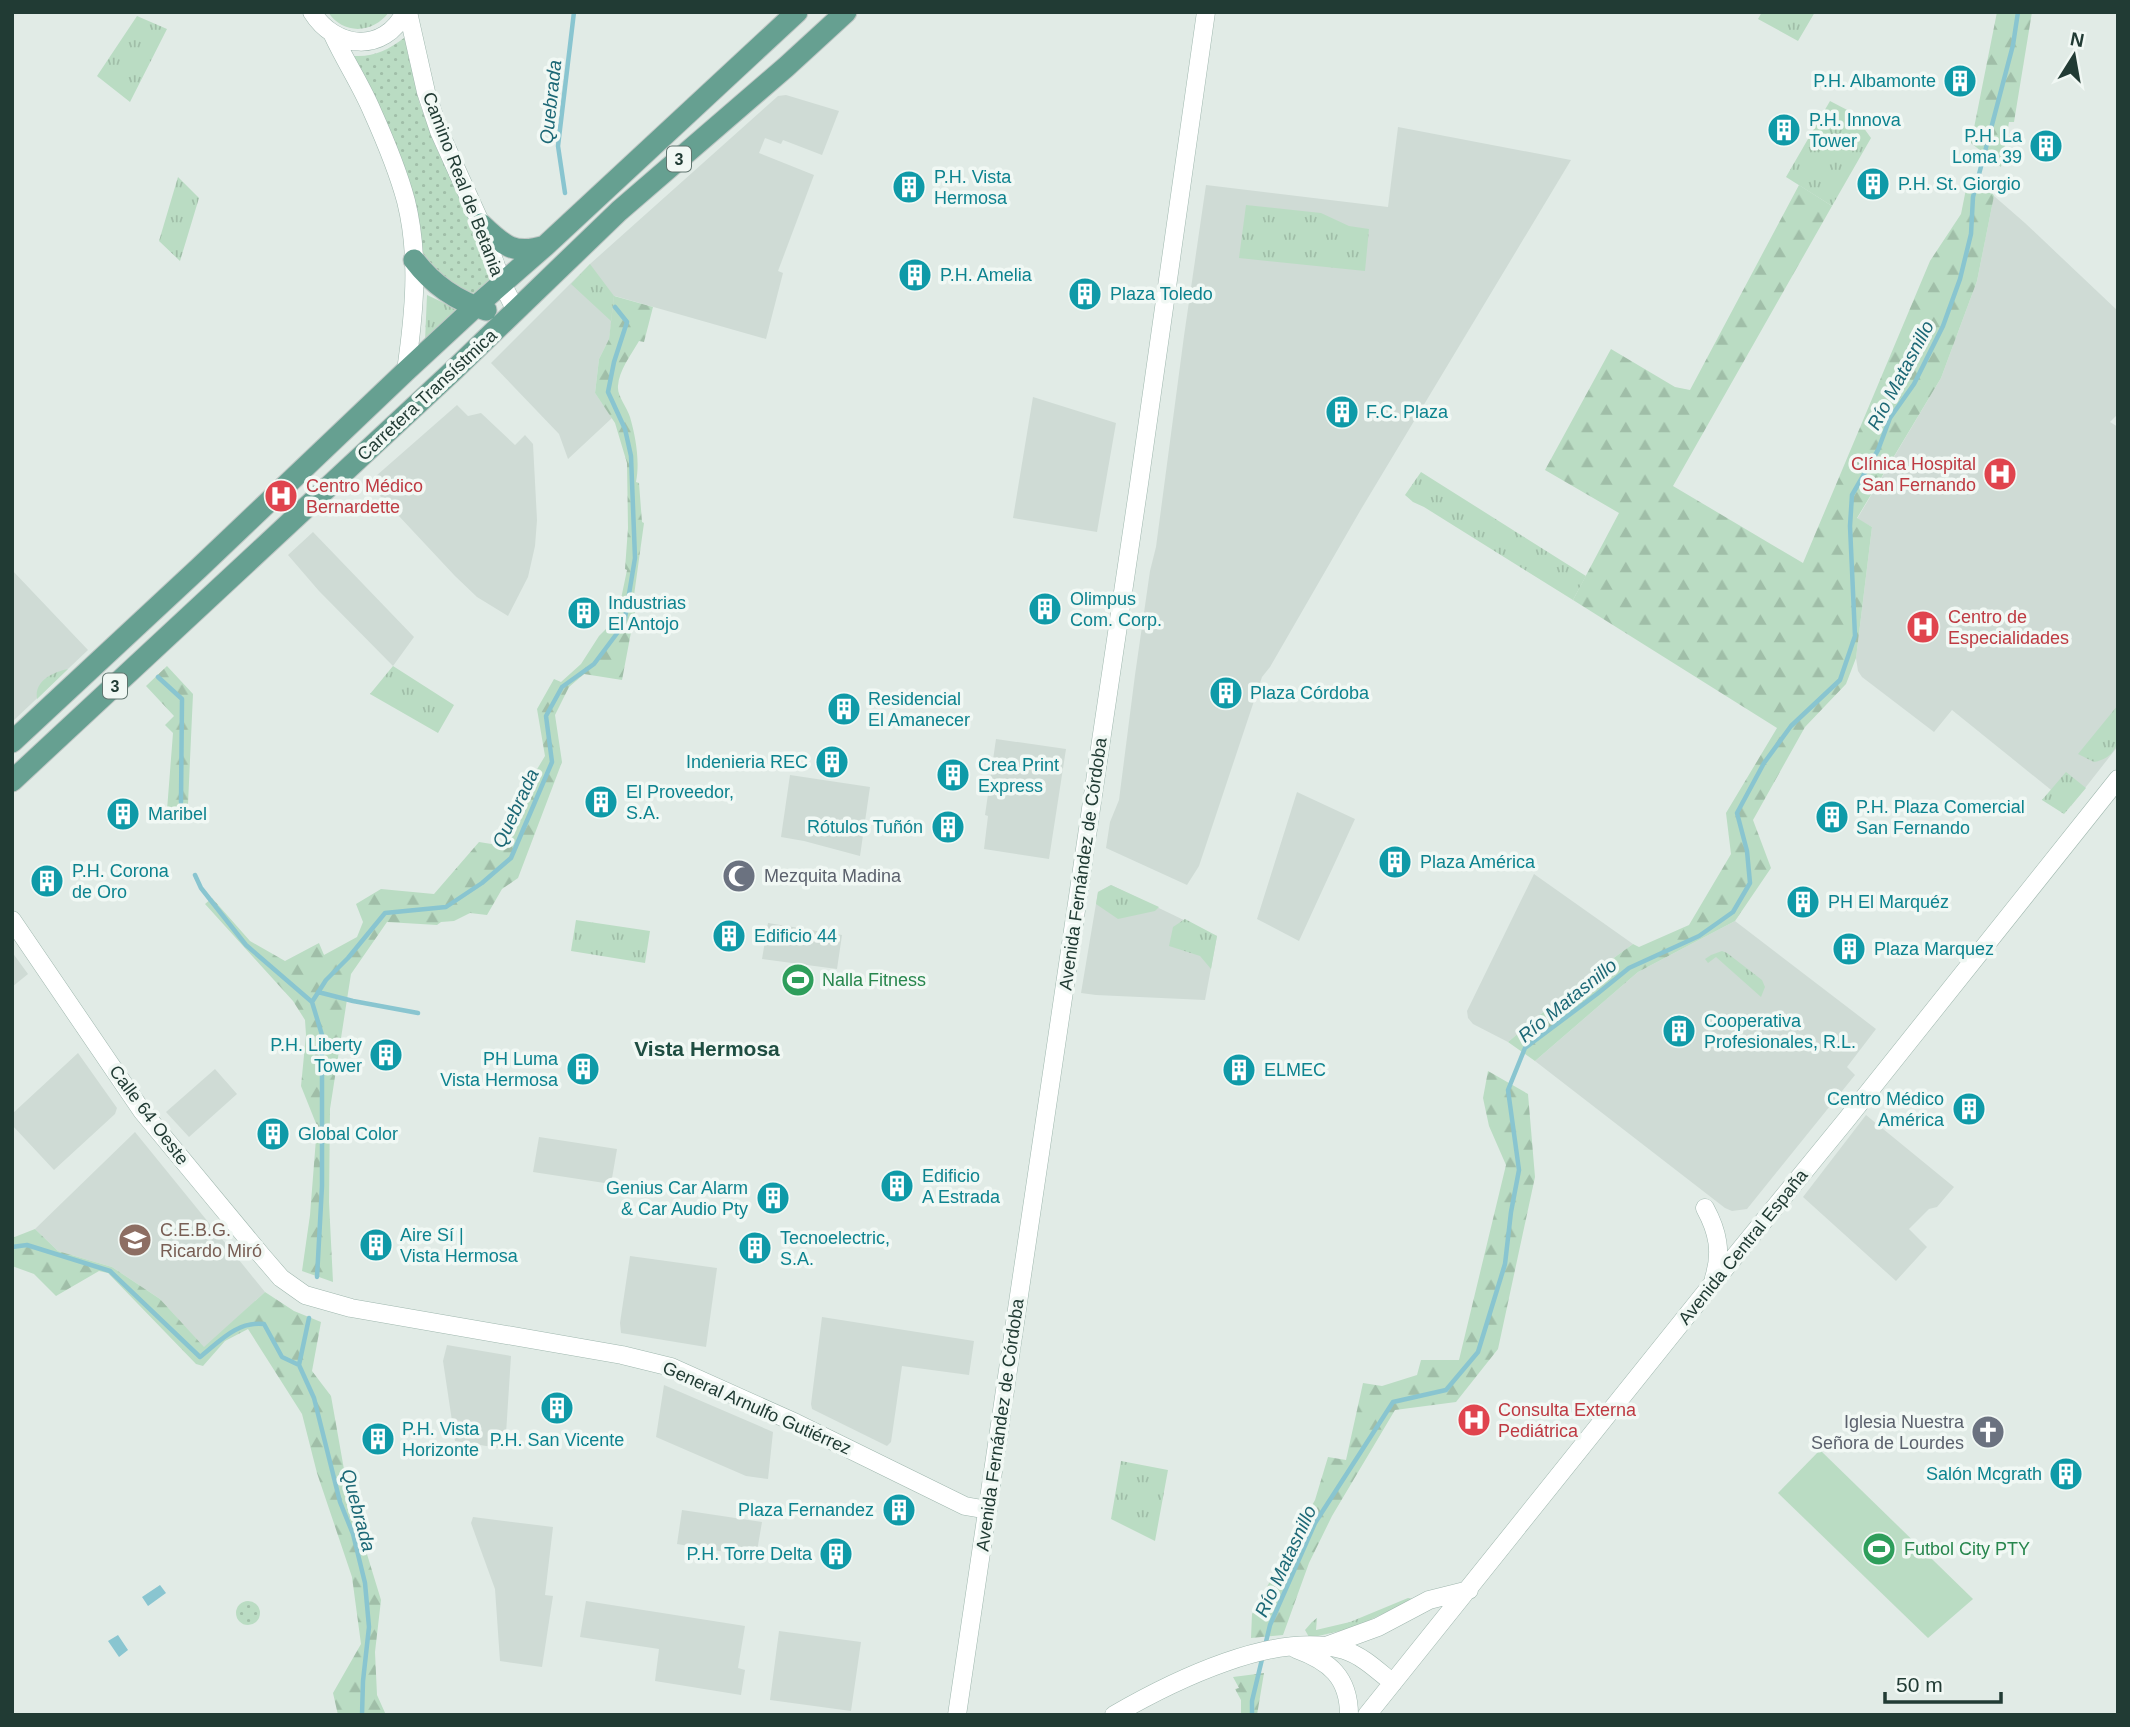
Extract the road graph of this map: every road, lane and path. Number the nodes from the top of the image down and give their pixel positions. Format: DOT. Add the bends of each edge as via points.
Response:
graph roads {
  1 [pos="301,12"];
  2 [pos="407,12"];
  3 [pos="797,12"];
  4 [pos="846,12"];
  5 [pos="1206,12"];
  6 [pos="322,24"];
  7 [pos="481,224"];
  8 [pos="545,246"];
  9 [pos="414,260"];
  10 [pos="502,284"];
  11 [pos="475,307"];
  12 [pos="516,311"];
  13 [pos="406,371"];
  14 [pos="12,742"];
  15 [pos="2118,779"];
  16 [pos="12,781"];
  17 [pos="12,920"];
  18 [pos="1705,1208"];
  19 [pos="1713,1283"];
  20 [pos="304,1295"];
  21 [pos="988,1510"];
  22 [pos="1469,1590"];
  23 [pos="1326,1646"];
  24 [pos="1288,1648"];
  25 [pos="1393,1683"];
  26 [pos="957,1715"];
  27 [pos="1114,1715"];
  28 [pos="1349,1715"];
  29 [pos="1367,1715"];
  1 -- 6 [label="main road"];
  2 -- 6 [label="main road" via="377,39 355,41"];
  2 -- 7 [label="main road, Camino Real de Betania" via="439,131"];
  3 -- 8 [label="main road, Carretera Transístmica / 3"];
  4 -- 12 [label="main road, Carretera Transístmica / 3" via="620,211"];
  5 -- 21 [label="main road, Avenida Fernández de Córdoba"];
  6 -- 9 [label="main road" via="372,111 402,189"];
  7 -- 8 [label="main road" via="513,249"];
  7 -- 10 [label="main road, Camino Real de Betania"];
  8 -- 10 [label="main road, Carretera Transístmica / 3"];
  9 -- 11 [label="main road" via="437,285"];
  9 -- 13 [label="main road"];
  10 -- 11 [label="main road, Carretera Transístmica / 3"];
  10 -- 12 [label="main road, Camino Real de Betania"];
  11 -- 12 [label="main road" via="497,313"];
  11 -- 13 [label="main road, Carretera Transístmica / 3"];
  12 -- 16 [label="main road, Carretera Transístmica / 3"];
  13 -- 14 [label="main road, Carretera Transístmica / 3"];
  15 -- 19 [label="main road, Avenida Central España"];
  17 -- 20 [label="main road, Calle 64 Oeste" via="142,1111 281,1278"];
  18 -- 19 [label="main road" via="1718,1241"];
  19 -- 22 [label="main road, Avenida Central España"];
  20 -- 21 [label="main road, General Arnulfo Gutiérrez" via="351,1308 671,1367 965,1506"];
  21 -- 26 [label="main road, Avenida Fernández de Córdoba"];
  22 -- 23 [label="main road" via="1429,1600 1378,1627"];
  22 -- 25 [label="main road, Avenida Central España"];
  23 -- 24 [label="main road"];
  23 -- 25 [label="main road" via="1362,1658"];
  24 -- 27 [label="main road" via="1219,1664 1178,1680"];
  24 -- 28 [label="main road" via="1326,1663 1337,1674 1346,1689"];
  25 -- 29 [label="main road, Avenida Central España"];
}
